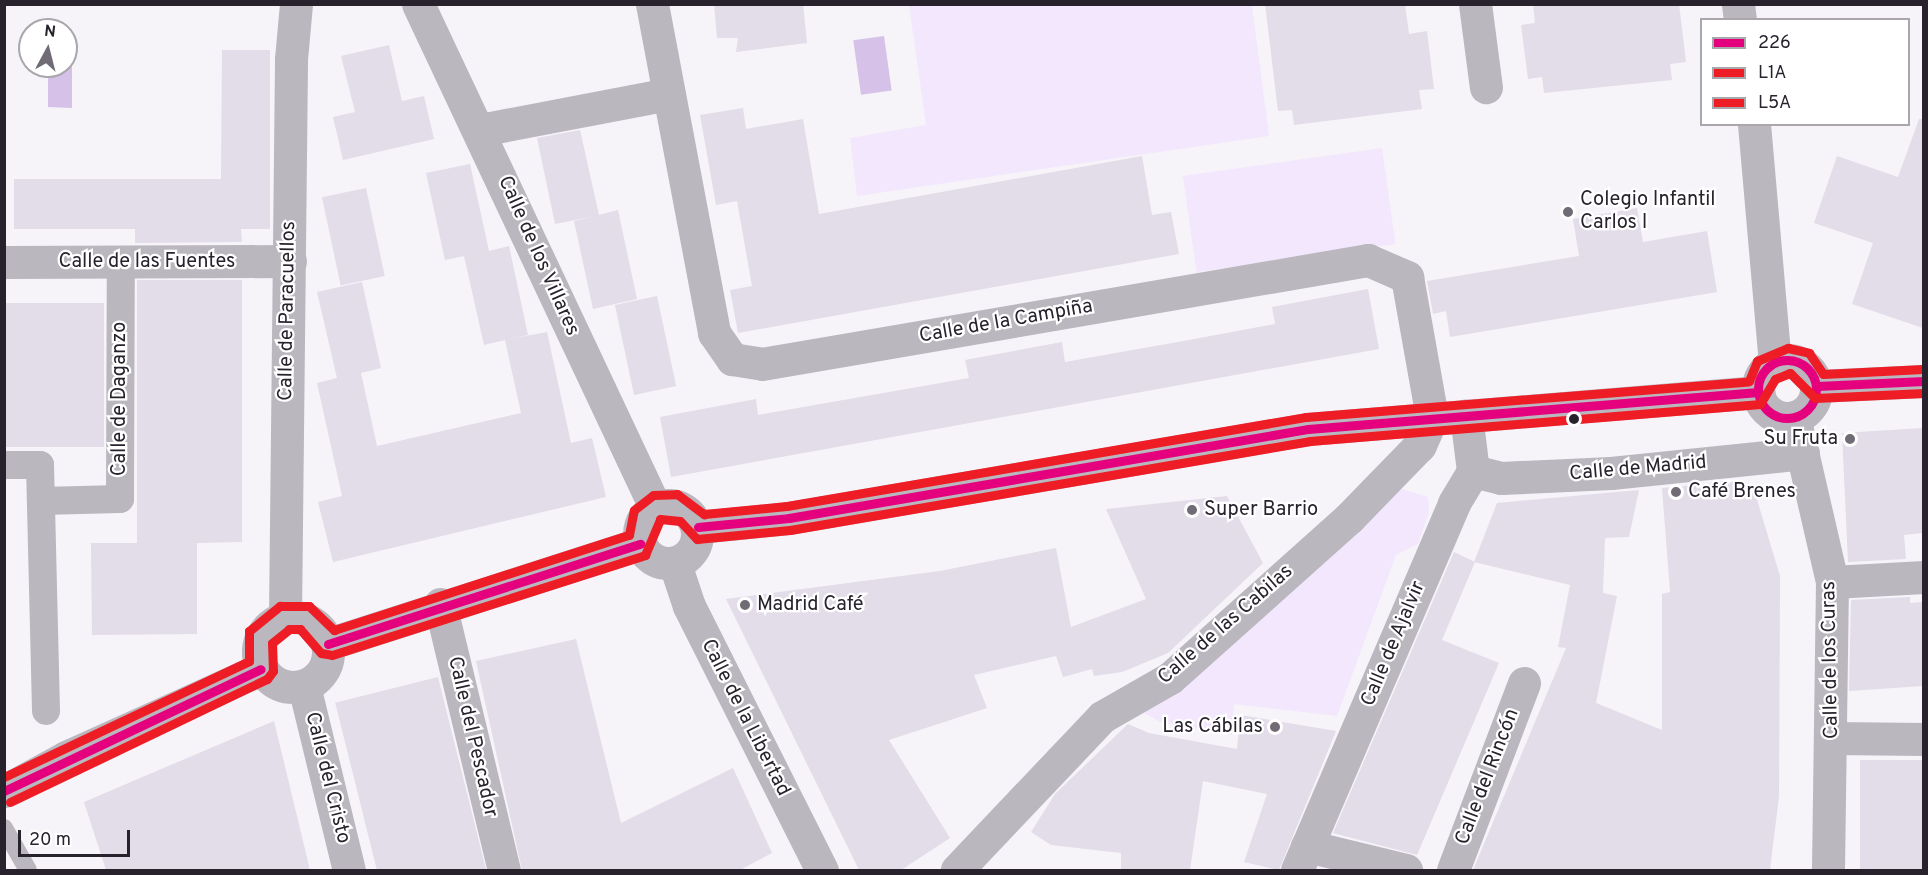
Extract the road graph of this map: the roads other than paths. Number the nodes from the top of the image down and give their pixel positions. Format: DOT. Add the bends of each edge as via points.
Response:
graph roads {
  1 [pos="296,4"];
  2 [pos="418,4"];
  3 [pos="652,4"];
  4 [pos="1475,4"];
  5 [pos="1486,87"];
  6 [pos="669,94"];
  7 [pos="1754,126"];
  8 [pos="480,130"];
  9 [pos="121,261"];
  10 [pos="290,261"];
  11 [pos="4,262"];
  12 [pos="1775,362"];
  13 [pos="1923,381"];
  14 [pos="1817,386"];
  15 [pos="1758,392"];
  16 [pos="1466,415"];
  17 [pos="1794,417"];
  18 [pos="1432,418"];
  19 [pos="1803,453"];
  20 [pos="4,465"];
  21 [pos="1473,471"];
  22 [pos="41,501"];
  23 [pos="655,507"];
  24 [pos="698,527"];
  25 [pos="640,544"];
  26 [pos="675,564"];
  27 [pos="1923,577"];
  28 [pos="1832,582"];
  29 [pos="440,604"];
  30 [pos="285,617"];
  31 [pos="328,644"];
  32 [pos="261,669"];
  33 [pos="1524,683"];
  34 [pos="304,686"];
  35 [pos="46,711"];
  36 [pos="1833,738"];
  37 [pos="1923,739"];
  38 [pos="4,791"];
  39 [pos="4,828"];
  40 [pos="1302,858"];
  41 [pos="28,870"];
  42 [pos="350,870"];
  43 [pos="504,870"];
  44 [pos="822,870"];
  45 [pos="957,870"];
  46 [pos="1406,870"];
  47 [pos="1453,870"];
  48 [pos="1828,870"];
  1 -- 10 [label="street, Calle de Paracuellos"];
  2 -- 8 [label="street, Calle de los Villares"];
  3 -- 6 [label="street, Calle de la Campiña"];
  4 -- 5 [label="street"];
  6 -- 8 [label="street"];
  6 -- 18 [label="street, Calle de la Campiña" via="714,333 732,359 762,364 1368,260 1407,277"];
  7 -- 12 [label="street"];
  8 -- 23 [label="street, Calle de los Villares"];
  9 -- 10 [label="street, Calle de las Fuentes"];
  9 -- 11 [label="street, Calle de las Fuentes"];
  9 -- 22 [label="street, Calle de Daganzo" via="120,499"];
  10 -- 30 [label="street, Calle de Paracuellos"];
  12 -- 14 [label="street" via="1802,363"];
  12 -- 15 [label="street" via="1759,380"];
  13 -- 14 [label="street"];
  14 -- 17 [label="street" via="1807,411"];
  15 -- 16 [label="street"];
  15 -- 17 [label="street" via="1770,412"];
  16 -- 18 [label="street"];
  16 -- 21 [label="street"];
  17 -- 19 [label="street, Calle de los Curas"];
  18 -- 24 [label="street" via="1308,429 789,518"];
  18 -- 45 [label="street, Calle de las Cabilas" via="1420,445 1393,477 1170,678 1102,717"];
  19 -- 21 [label="street, Calle de Madrid" via="1611,473 1501,478"];
  19 -- 28 [label="street, Calle de los Curas"];
  20 -- 22 [label="street" via="40,465"];
  21 -- 40 [label="street, Calle de Ajalvir"];
  22 -- 35 [label="street"];
  23 -- 24 [label="street" via="673,505 688,512"];
  23 -- 25 [label="street" via="644,516"];
  24 -- 26 [label="street" via="697,543"];
  25 -- 26 [label="street" via="660,563"];
  25 -- 29 [label="street"];
  26 -- 44 [label="street, Calle de la Libertad" via="689,606"];
  27 -- 28 [label="street"];
  28 -- 36 [label="street, Calle de los Curas"];
  29 -- 31 [label="street"];
  29 -- 43 [label="street, Calle del Pescador"];
  30 -- 31 [label="street" via="304,618 319,627"];
  30 -- 32 [label="street" via="260,637"];
  31 -- 34 [label="street" via="328,662 319,677"];
  32 -- 34 [label="street" via="287,687"];
  32 -- 38 [label="street" via="66,757"];
  33 -- 47 [label="street, Calle del Rincón"];
  34 -- 42 [label="street, Calle del Cristo"];
  36 -- 37 [label="street"];
  36 -- 48 [label="street, Calle de los Curas"];
  39 -- 41 [label="lane"];
  40 -- 46 [label="street"];
}
